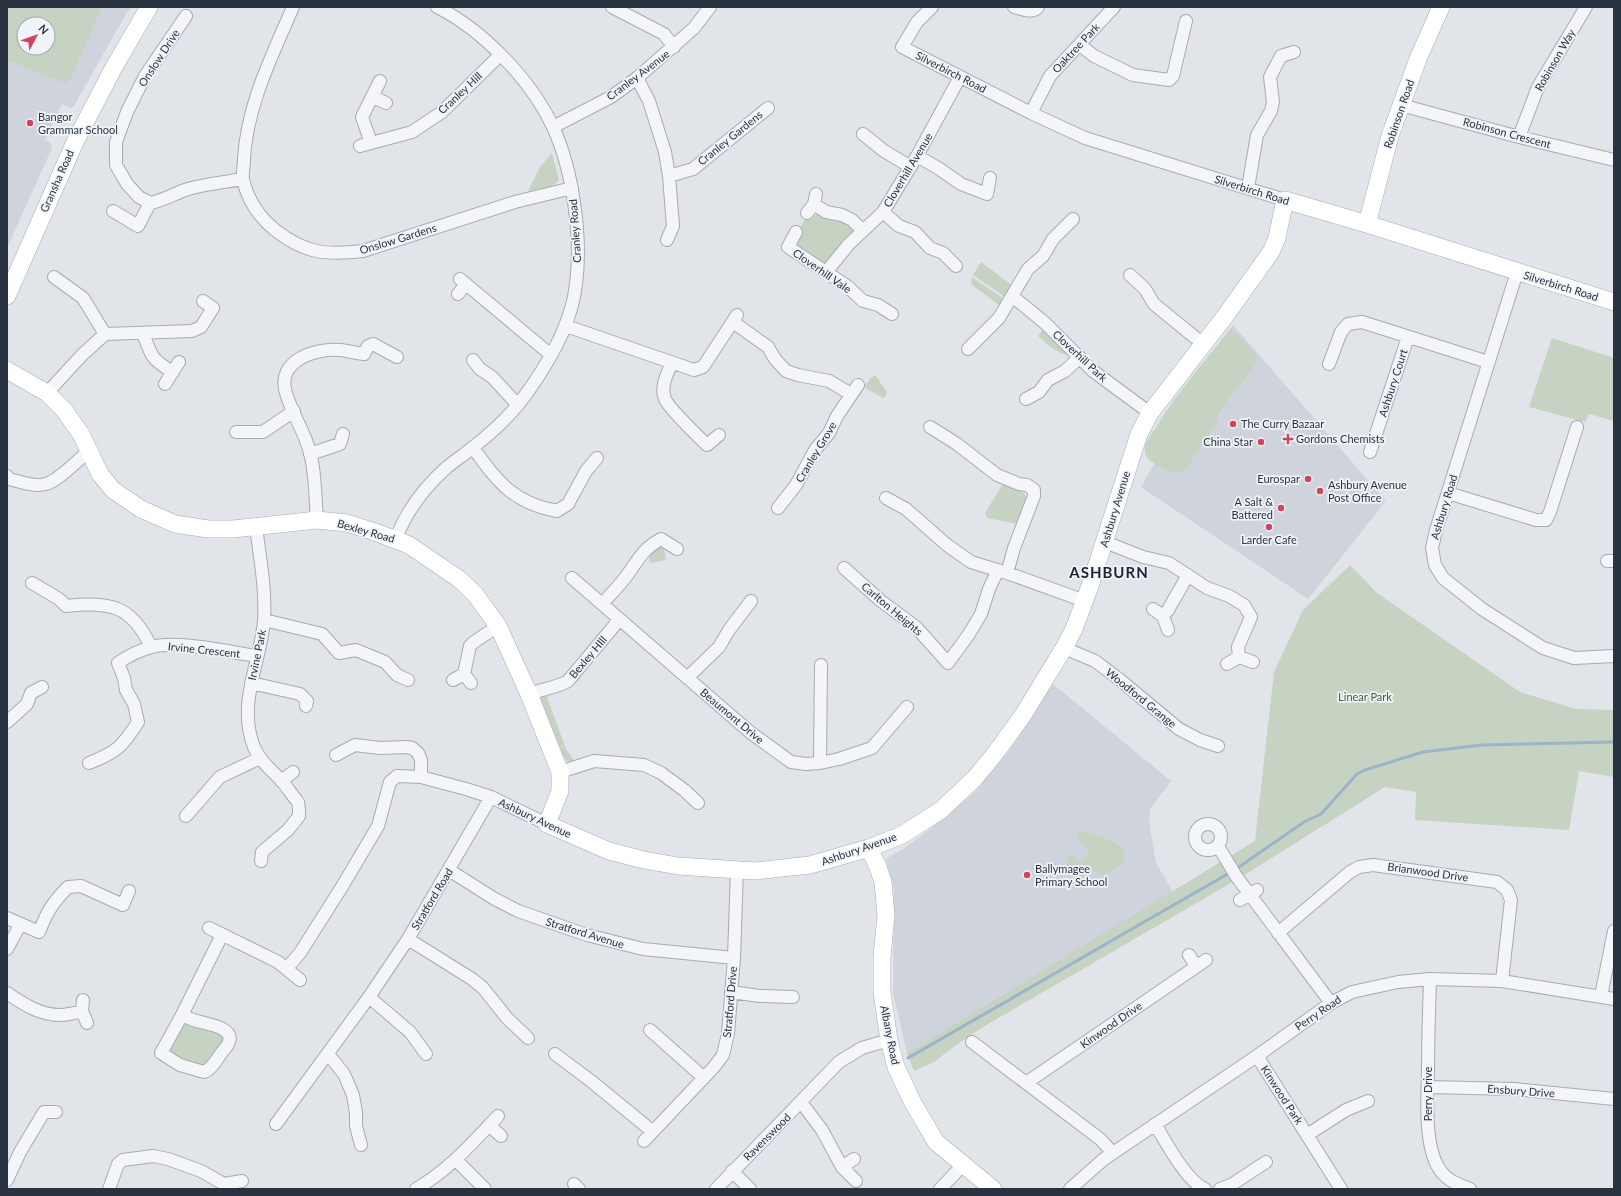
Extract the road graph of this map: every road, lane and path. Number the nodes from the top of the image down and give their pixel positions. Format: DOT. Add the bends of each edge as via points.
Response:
graph roads {
  1 [pos="149,7"];
  2 [pos="293,7"];
  3 [pos="437,7"];
  4 [pos="612,7"];
  5 [pos="710,7"];
  6 [pos="932,7"];
  7 [pos="1014,7"];
  8 [pos="1038,7"];
  9 [pos="1114,7"];
  10 [pos="1441,7"];
  11 [pos="1586,7"];
  12 [pos="186,16"];
  13 [pos="1186,21"];
  14 [pos="1080,45"];
  15 [pos="674,47"];
  16 [pos="1294,52"];
  17 [pos="500,55"];
  18 [pos="960,77"];
  19 [pos="637,78"];
  20 [pos="380,81"];
  21 [pos="373,97"];
  22 [pos="386,103"];
  23 [pos="1401,105"];
  24 [pos="768,108"];
  25 [pos="1032,113"];
  26 [pos="553,128"];
  27 [pos="863,134"];
  28 [pos="1519,137"];
  29 [pos="372,143"];
  30 [pos="360,146"];
  31 [pos="917,156"];
  32 [pos="1614,160"];
  33 [pos="911,167"];
  34 [pos="669,176"];
  35 [pos="990,178"];
  36 [pos="243,179"];
  37 [pos="572,188"];
  38 [pos="1248,188"];
  39 [pos="1285,200"];
  40 [pos="150,203"];
  41 [pos="812,204"];
  42 [pos="114,211"];
  43 [pos="883,212"];
  44 [pos="1073,219"];
  45 [pos="1367,224"];
  46 [pos="863,231"];
  47 [pos="796,232"];
  48 [pos="667,240"];
  49 [pos="956,266"];
  50 [pos="827,271"];
  51 [pos="1517,272"];
  52 [pos="1130,275"];
  53 [pos="54,277"];
  54 [pos="458,294"];
  55 [pos="7,296"];
  56 [pos="1012,296"];
  57 [pos="202,301"];
  58 [pos="1614,302"];
  59 [pos="892,314"];
  60 [pos="566,326"];
  61 [pos="106,334"];
  62 [pos="143,334"];
  63 [pos="1408,337"];
  64 [pos="1203,344"];
  65 [pos="968,349"];
  66 [pos="551,355"];
  67 [pos="397,357"];
  68 [pos="1080,357"];
  69 [pos="473,360"];
  70 [pos="1488,362"];
  71 [pos="672,363"];
  72 [pos="1329,364"];
  73 [pos="7,370"];
  74 [pos="165,384"];
  75 [pos="47,393"];
  76 [pos="1026,399"];
  77 [pos="518,405"];
  78 [pos="294,411"];
  79 [pos="1150,413"];
  80 [pos="930,427"];
  81 [pos="1577,427"];
  82 [pos="236,432"];
  83 [pos="343,434"];
  84 [pos="718,435"];
  85 [pos="473,448"];
  86 [pos="89,451"];
  87 [pos="1370,452"];
  88 [pos="310,454"];
  89 [pos="597,458"];
  90 [pos="7,476"];
  91 [pos="1448,493"];
  92 [pos="886,498"];
  93 [pos="778,508"];
  94 [pos="317,520"];
  95 [pos="256,527"];
  96 [pos="396,539"];
  97 [pos="1105,542"];
  98 [pos="677,549"];
  99 [pos="844,568"];
  100 [pos="1002,572"];
  101 [pos="1188,575"];
  102 [pos="572,578"];
  103 [pos="32,583"];
  104 [pos="751,601"];
  105 [pos="1085,602"];
  106 [pos="602,604"];
  107 [pos="264,620"];
  108 [pos="619,620"];
  109 [pos="498,626"];
  110 [pos="1168,630"];
  111 [pos="151,647"];
  112 [pos="1064,648"];
  113 [pos="257,656"];
  114 [pos="1614,656"];
  115 [pos="1239,657"];
  116 [pos="1253,662"];
  117 [pos="1227,664"];
  118 [pos="822,665"];
  119 [pos="687,678"];
  120 [pos="408,680"];
  121 [pos="453,680"];
  122 [pos="250,683"];
  123 [pos="42,687"];
  124 [pos="529,694"];
  125 [pos="306,706"];
  126 [pos="907,707"];
  127 [pos="7,722"];
  128 [pos="1218,746"];
  129 [pos="336,755"];
  130 [pos="260,758"];
  131 [pos="89,763"];
  132 [pos="820,763"];
  133 [pos="293,772"];
  134 [pos="560,772"];
  135 [pos="421,778"];
  136 [pos="281,782"];
  137 [pos="491,798"];
  138 [pos="698,803"];
  139 [pos="186,816"];
  140 [pos="547,824"];
  141 [pos="1218,846"];
  142 [pos="869,848"];
  143 [pos="261,861"];
  144 [pos="737,869"];
  145 [pos="449,870"];
  146 [pos="129,891"];
  147 [pos="7,918"];
  148 [pos="20,924"];
  149 [pos="209,928"];
  150 [pos="1614,930"];
  151 [pos="1278,933"];
  152 [pos="222,935"];
  153 [pos="408,939"];
  154 [pos="7,949"];
  155 [pos="1189,955"];
  156 [pos="734,958"];
  157 [pos="287,968"];
  158 [pos="1430,979"];
  159 [pos="300,980"];
  160 [pos="1502,981"];
  161 [pos="731,992"];
  162 [pos="7,993"];
  163 [pos="1601,996"];
  164 [pos="369,997"];
  165 [pos="793,997"];
  166 [pos="1614,999"];
  167 [pos="1331,1002"];
  168 [pos="84,1011"];
  169 [pos="182,1016"];
  170 [pos="650,1030"];
  171 [pos="528,1038"];
  172 [pos="889,1040"];
  173 [pos="972,1042"];
  174 [pos="328,1054"];
  175 [pos="426,1054"];
  176 [pos="556,1054"];
  177 [pos="1257,1056"];
  178 [pos="704,1078"];
  179 [pos="1026,1083"];
  180 [pos="1428,1087"];
  181 [pos="1614,1099"];
  182 [pos="1368,1101"];
  183 [pos="801,1102"];
  184 [pos="56,1112"];
  185 [pos="498,1116"];
  186 [pos="276,1124"];
  187 [pos="1155,1124"];
  188 [pos="489,1125"];
  189 [pos="652,1131"];
  190 [pos="1307,1134"];
  191 [pos="501,1136"];
  192 [pos="644,1141"];
  193 [pos="361,1144"];
  194 [pos="1113,1153"];
  195 [pos="854,1159"];
  196 [pos="456,1160"];
  197 [pos="1266,1162"];
  198 [pos="963,1165"];
  199 [pos="842,1167"];
  200 [pos="732,1171"];
  201 [pos="7,1180"];
  202 [pos="242,1181"];
  203 [pos="856,1181"];
  204 [pos="109,1189"];
  205 [pos="416,1189"];
  206 [pos="485,1189"];
  207 [pos="716,1189"];
  208 [pos="750,1189"];
  209 [pos="940,1189"];
  210 [pos="993,1189"];
  211 [pos="1070,1189"];
  212 [pos="1205,1189"];
  213 [pos="1220,1189"];
  214 [pos="1341,1189"];
  215 [pos="1470,1189"];
  1 -- 55 [label="street, Gransha Road" via="114,67 67,158"];
  2 -- 36 [label="street, Onslow Gardens" via="260,84 247,131"];
  3 -- 17 [label="street, Cranley Road" via="475,31"];
  4 -- 15 [label="street" via="664,34"];
  5 -- 15 [label="street, Cranley Avenue" via="694,28"];
  6 -- 18 [label="street, Silverbirch Road" via="917,22 902,46"];
  7 -- 8 [label="street" via="1032,11"];
  9 -- 14 [label="street, Oaktree Park"];
  10 -- 23 [label="street, Robinson Road"];
  11 -- 28 [label="street, Robinson Way" via="1538,87"];
  12 -- 40 [label="street, Onslow Drive" via="145,76 116,142 116,165 127,184"];
  13 -- 14 [label="street" via="1173,76 1169,80 1133,75 1094,56"];
  14 -- 25 [label="street, Oaktree Park" via="1050,76"];
  15 -- 19 [label="street, Cranley Avenue"];
  16 -- 38 [label="street" via="1281,56 1270,77 1273,102 1271,111 1257,135"];
  17 -- 26 [label="street, Cranley Road" via="540,104"];
  17 -- 29 [label="street, Cranley Hill" via="442,112 412,132"];
  18 -- 25 [label="street, Silverbirch Road"];
  18 -- 31 [label="street, Cloverhill Avenue"];
  19 -- 26 [label="street, Cranley Avenue" via="611,97"];
  19 -- 34 [label="street" via="649,101 665,152"];
  20 -- 21 [label="street"];
  21 -- 22 [label="street"];
  21 -- 29 [label="street" via="362,117"];
  23 -- 28 [label="street, Robinson Crescent"];
  23 -- 45 [label="street, Robinson Road" via="1390,136"];
  24 -- 34 [label="street, Cranley Gardens" via="693,169"];
  25 -- 38 [label="street, Silverbirch Road" via="1101,144"];
  26 -- 37 [label="street, Cranley Road"];
  27 -- 33 [label="street" via="884,151"];
  28 -- 32 [label="street, Robinson Crescent"];
  29 -- 30 [label="street, Cranley Hill"];
  31 -- 33 [label="street, Cloverhill Avenue"];
  31 -- 35 [label="street" via="961,184 987,194"];
  33 -- 43 [label="street, Cloverhill Avenue"];
  34 -- 48 [label="street" via="673,226"];
  36 -- 37 [label="street, Onslow Gardens" via="251,203 268,224 290,242 313,251 337,254 363,251 515,202"];
  36 -- 40 [label="street" via="189,189 159,202"];
  37 -- 60 [label="street, Cranley Road" via="578,256 576,285"];
  38 -- 39 [label="street, Silverbirch Road"];
  39 -- 45 [label="street, Silverbirch Road"];
  39 -- 64 [label="street, Ashbury Avenue" via="1277,238 1271,252"];
  40 -- 42 [label="street" via="138,226"];
  41 -- 46 [label="street" via="826,212 852,220"];
  43 -- 46 [label="street, Cloverhill Avenue"];
  43 -- 49 [label="street" via="899,226 915,232 930,248 943,254"];
  44 -- 56 [label="street" via="1053,239 1043,256 1028,269"];
  45 -- 51 [label="street, Silverbirch Road"];
  46 -- 50 [label="street, Cloverhill Avenue"];
  47 -- 50 [label="street, Cloverhill Vale" via="788,247"];
  50 -- 59 [label="street, Cloverhill Vale" via="863,301 878,305"];
  51 -- 58 [label="street, Silverbirch Road"];
  51 -- 70 [label="street, Ashbury Road"];
  52 -- 64 [label="street" via="1145,289 1154,304"];
  53 -- 61 [label="street" via="83,298"];
  54 -- 66 [label="street" via="463,281"];
  56 -- 65 [label="street" via="999,318"];
  56 -- 68 [label="street, Cloverhill Park"];
  57 -- 62 [label="street" via="213,308 201,327 192,331"];
  60 -- 66 [label="street, Cranley Road"];
  60 -- 71 [label="street, Cranley Grove"];
  61 -- 62 [label="street"];
  61 -- 75 [label="street" via="82,355"];
  62 -- 74 [label="street" via="151,355 159,364 176,367"];
  63 -- 70 [label="street, Ashbury Court"];
  63 -- 72 [label="street, Ashbury Court" via="1362,322 1348,324 1341,332"];
  63 -- 87 [label="street, Ashbury Court"];
  64 -- 79 [label="street, Ashbury Avenue"];
  66 -- 77 [label="street, Cranley Road"];
  67 -- 78 [label="street" via="374,344 368,346 364,354 339,350 314,352 298,359 289,368 283,380"];
  68 -- 76 [label="street" via="1065,371 1048,380 1039,392"];
  68 -- 79 [label="street, Cloverhill Park" via="1093,371"];
  69 -- 77 [label="street"];
  70 -- 91 [label="street, Ashbury Road"];
  71 -- 84 [label="street" via="664,382 665,399 707,445"];
  71 -- 93 [label="street, Cranley Grove" via="694,370 703,367 735,319 768,347 786,371 854,390 829,433 815,450 796,485"];
  73 -- 75 [label="street, Bexley Road"];
  75 -- 86 [label="street, Bexley Road" via="64,410 81,434"];
  77 -- 85 [label="street, Cranley Road"];
  78 -- 82 [label="street" via="263,432"];
  78 -- 88 [label="street"];
  79 -- 97 [label="street, Ashbury Avenue" via="1139,434"];
  80 -- 100 [label="street, Carlton Heights" via="997,475 1027,485 1034,490 1014,548"];
  81 -- 91 [label="street" via="1546,520 1536,520"];
  83 -- 88 [label="street" via="340,444"];
  85 -- 89 [label="street" via="494,476 516,497 542,508 557,511 568,504 586,471"];
  85 -- 96 [label="street, Cranley Road" via="447,467 425,489 412,507"];
  86 -- 90 [label="street" via="47,484 29,484 9,479"];
  86 -- 95 [label="street, Bexley Road" via="100,474 113,490 141,510 175,524 191,527"];
  88 -- 94 [label="street"];
  91 -- 114 [label="street, Ashbury Road" via="1432,548 1435,565 1443,578 1482,609 1543,648 1574,658"];
  92 -- 100 [label="street" via="906,509 971,562"];
  94 -- 95 [label="street, Bexley Road"];
  94 -- 96 [label="street, Bexley Road" via="347,523"];
  95 -- 107 [label="street, Irvine Park" via="264,595"];
  96 -- 109 [label="street, Bexley Road" via="459,579 475,594"];
  97 -- 101 [label="street" via="1143,557 1170,563"];
  97 -- 105 [label="street, Ashbury Avenue"];
  98 -- 106 [label="street" via="661,539 653,543 641,553 626,577"];
  99 -- 100 [label="street, Carlton Heights" via="880,601 916,627 948,663 981,614 989,589"];
  100 -- 105 [label="street"];
  101 -- 110 [label="street" via="1168,610 1158,612"];
  101 -- 115 [label="street" via="1207,588 1244,605 1251,617 1238,647"];
  102 -- 106 [label="street, Beaumont Drive"];
  103 -- 111 [label="street" via="66,606 102,604 126,613 140,627"];
  104 -- 119 [label="street" via="719,647"];
  105 -- 112 [label="street, Ashbury Avenue"];
  106 -- 108 [label="street, Beaumont Drive"];
  107 -- 113 [label="street, Irvine Park"];
  107 -- 120 [label="street" via="322,634 339,653 356,650 384,662 396,675"];
  108 -- 119 [label="street, Beaumont Drive"];
  108 -- 124 [label="street, Bexley HIll" via="568,681"];
  109 -- 121 [label="street" via="470,646 468,678"];
  109 -- 124 [label="street, Bexley Road"];
  111 -- 113 [label="street, Irvine Crescent" via="181,645"];
  111 -- 131 [label="street, Irvine Crescent" via="118,663 138,722 125,742 109,755"];
  112 -- 128 [label="street, Woodford Grange" via="1095,661 1179,729"];
  112 -- 142 [label="street, Ashbury Avenue" via="1023,715 975,778 941,810 902,835"];
  113 -- 122 [label="street, Irvine Park"];
  115 -- 116 [label="street"];
  115 -- 117 [label="street"];
  118 -- 132 [label="street"];
  119 -- 132 [label="street, Beaumont Drive" via="751,733 791,762"];
  122 -- 125 [label="street" via="300,694 307,701"];
  122 -- 130 [label="street, Irvine Park" via="249,730"];
  123 -- 127 [label="street" via="30,693 27,704"];
  124 -- 134 [label="street, Bexley Road"];
  126 -- 132 [label="street, Beaumont Drive" via="872,748"];
  129 -- 135 [label="street" via="355,745 380,748 406,746 418,753 421,760"];
  130 -- 136 [label="street, Irvine Park"];
  130 -- 139 [label="street" via="220,777"];
  133 -- 136 [label="street"];
  134 -- 138 [label="street" via="594,761 644,765 661,773"];
  134 -- 140 [label="street, Bexley Road" via="560,791"];
  135 -- 137 [label="street, Ashbury Avenue"];
  135 -- 157 [label="street, Ashbury Avenue" via="397,776 390,782 378,826 300,953"];
  136 -- 143 [label="street, Irvine Park" via="298,802 300,809 288,830 262,852"];
  137 -- 140 [label="street, Ashbury Avenue"];
  137 -- 145 [label="street, Stratford Road"];
  140 -- 144 [label="street, Ashbury Avenue" via="609,851 644,860 678,866"];
  141 -- 151 [label="street" via="1249,895"];
  142 -- 144 [label="street, Ashbury Avenue" via="810,865 755,871"];
  142 -- 172 [label="street, Albany Road" via="883,882 886,914 882,992"];
  144 -- 156 [label="street, Stratford Drive"];
  145 -- 153 [label="street, Stratford Road"];
  145 -- 156 [label="street, Stratford Avenue" via="518,911 587,935 644,949"];
  146 -- 148 [label="street" via="123,905 81,886 68,887 55,899 39,932"];
  147 -- 148 [label="street"];
  148 -- 154 [label="street"];
  149 -- 152 [label="street"];
  150 -- 163 [label="street"];
  151 -- 160 [label="street, Brianwood Drive" via="1359,867 1373,865 1497,882 1507,890 1511,900"];
  151 -- 167 [label="street"];
  152 -- 157 [label="street"];
  152 -- 169 [label="street"];
  153 -- 164 [label="street, Stratford Road"];
  153 -- 171 [label="street" via="483,988 507,1018"];
  155 -- 179 [label="street, Kinwood Drive" via="1201,963"];
  156 -- 161 [label="street, Stratford Drive"];
  157 -- 159 [label="street"];
  158 -- 160 [label="street, Perry Road"];
  158 -- 167 [label="street, Perry Road" via="1374,986 1352,992"];
  158 -- 180 [label="street, Perry Drive"];
  160 -- 163 [label="street, Perry Road"];
  161 -- 165 [label="street"];
  161 -- 178 [label="street, Stratford Drive" via="728,1034 723,1055"];
  162 -- 168 [label="street" via="29,1008 41,1012 60,1015"];
  163 -- 166 [label="street, Perry Road"];
  164 -- 174 [label="street, Stratford Road"];
  164 -- 175 [label="street" via="410,1032"];
  167 -- 177 [label="street, Perry Road"];
  169 -- 169 [label="street" via="161,1053 180,1065 204,1072 230,1042 229,1036 218,1027"];
  170 -- 178 [label="street"];
  172 -- 183 [label="street, Ravenswood" via="862,1048 839,1062"];
  172 -- 198 [label="street, Albany Road" via="896,1067 936,1142"];
  173 -- 179 [label="street"];
  174 -- 186 [label="street, Stratford Road"];
  174 -- 193 [label="street" via="344,1074 353,1095 356,1126"];
  176 -- 189 [label="street"];
  177 -- 187 [label="street, Perry Road"];
  177 -- 190 [label="street, Kinwood Park"];
  178 -- 189 [label="street, Stratford Drive"];
  179 -- 194 [label="street" via="1100,1139"];
  180 -- 181 [label="street, Ensbury Drive" via="1514,1089"];
  180 -- 215 [label="street, Perry Drive" via="1428,1125 1434,1158 1447,1178"];
  182 -- 190 [label="street, Kinwood Park" via="1346,1110"];
  183 -- 199 [label="street" via="822,1130"];
  183 -- 200 [label="street, Ravenswood"];
  184 -- 201 [label="street" via="44,1112"];
  185 -- 188 [label="street"];
  187 -- 194 [label="street, Perry Road"];
  187 -- 212 [label="street" via="1189,1178"];
  188 -- 191 [label="street"];
  188 -- 196 [label="street"];
  189 -- 192 [label="street, Stratford Drive"];
  190 -- 214 [label="street, Kinwood Park"];
  194 -- 211 [label="street, Perry Road"];
  195 -- 199 [label="street"];
  196 -- 205 [label="street" via="433,1180"];
  196 -- 206 [label="street"];
  197 -- 213 [label="street" via="1231,1185"];
  198 -- 209 [label="street"];
  198 -- 210 [label="street, Albany Road"];
  199 -- 203 [label="street"];
  200 -- 207 [label="street, Ravenswood"];
  200 -- 208 [label="street"];
  202 -- 204 [label="street" via="224,1184 201,1171 153,1156 123,1160 118,1164"];
}
